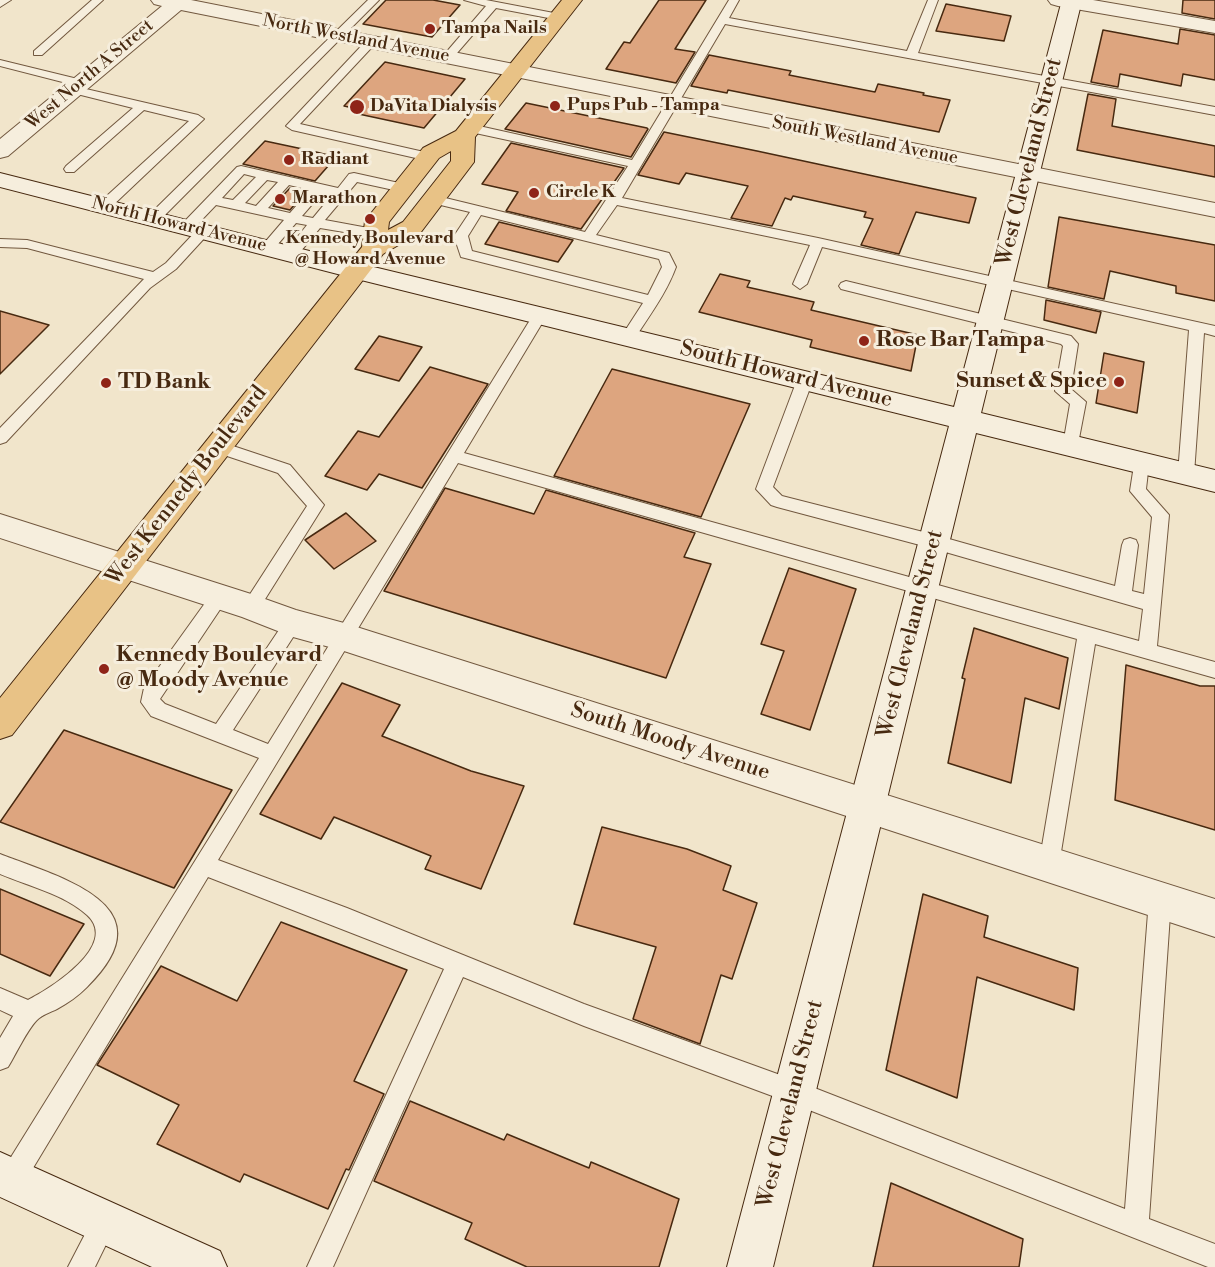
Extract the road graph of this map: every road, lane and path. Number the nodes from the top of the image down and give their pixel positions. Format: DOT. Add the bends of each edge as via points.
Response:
graph roads {
  1 [pos="6,0"];
  2 [pos="98,0"];
  3 [pos="374,0"];
  4 [pos="469,0"];
  5 [pos="573,0"];
  6 [pos="734,0"];
  7 [pos="933,0"];
  8 [pos="173,1"];
  9 [pos="1067,1"];
  10 [pos="0,4"];
  11 [pos="493,4"];
  12 [pos="559,17"];
  13 [pos="722,20"];
  14 [pos="1215,27"];
  15 [pos="338,36"];
  16 [pos="370,42"];
  17 [pos="38,53"];
  18 [pos="911,55"];
  19 [pos="447,58"];
  20 [pos="0,63"];
  21 [pos="516,72"];
  22 [pos="1052,81"];
  23 [pos="77,86"];
  24 [pos="671,103"];
  25 [pos="142,106"];
  26 [pos="1215,111"];
  27 [pos="467,132"];
  28 [pos="0,151"];
  29 [pos="429,157"];
  30 [pos="634,164"];
  31 [pos="70,169"];
  32 [pos="1028,173"];
  33 [pos="265,175"];
  34 [pos="0,180"];
  35 [pos="287,180"];
  36 [pos="320,188"];
  37 [pos="403,188"];
  38 [pos="341,193"];
  39 [pos="433,199"];
  40 [pos="213,200"];
  41 [pos="614,200"];
  42 [pos="236,205"];
  43 [pos="104,206"];
  44 [pos="478,209"];
  45 [pos="259,210"];
  46 [pos="1215,210"];
  47 [pos="293,218"];
  48 [pos="511,218"];
  49 [pos="153,219"];
  50 [pos="316,223"];
  51 [pos="541,225"];
  52 [pos="195,230"];
  53 [pos="573,233"];
  54 [pos="512,234"];
  55 [pos="589,236"];
  56 [pos="374,240"];
  57 [pos="605,240"];
  58 [pos="544,242"];
  59 [pos="818,242"];
  60 [pos="0,243"];
  61 [pos="626,246"];
  62 [pos="574,248"];
  63 [pos="510,249"];
  64 [pos="279,251"];
  65 [pos="604,255"];
  66 [pos="545,259"];
  67 [pos="628,261"];
  68 [pos="511,265"];
  69 [pos="575,265"];
  70 [pos="357,271"];
  71 [pos="603,272"];
  72 [pos="548,274"];
  73 [pos="154,277"];
  74 [pos="629,278"];
  75 [pos="576,282"];
  76 [pos="800,284"];
  77 [pos="999,284"];
  78 [pos="846,286"];
  79 [pos="603,289"];
  80 [pos="630,296"];
  81 [pos="652,301"];
  82 [pos="540,315"];
  83 [pos="990,320"];
  84 [pos="1197,327"];
  85 [pos="1215,331"];
  86 [pos="628,337"];
  87 [pos="806,380"];
  88 [pos="965,419"];
  89 [pos="0,438"];
  90 [pos="1071,445"];
  91 [pos="218,447"];
  92 [pos="454,456"];
  93 [pos="1186,474"];
  94 [pos="1139,477"];
  95 [pos="1215,481"];
  96 [pos="1135,509"];
  97 [pos="0,526"];
  98 [pos="935,542"];
  99 [pos="1130,545"];
  100 [pos="125,566"];
  101 [pos="922,589"];
  102 [pos="1123,595"];
  103 [pos="235,602"];
  104 [pos="1152,604"];
  105 [pos="292,622"];
  106 [pos="1087,635"];
  107 [pos="344,637"];
  108 [pos="1147,651"];
  109 [pos="1215,670"];
  110 [pos="0,724"];
  111 [pos="220,734"];
  112 [pos="272,754"];
  113 [pos="868,806"];
  114 [pos="0,864"];
  115 [pos="1049,864"];
  116 [pos="204,865"];
  117 [pos="1160,900"];
  118 [pos="1215,918"];
  119 [pos="458,964"];
  120 [pos="0,999"];
  121 [pos="28,1012"];
  122 [pos="0,1059"];
  123 [pos="795,1092"];
  124 [pos="6,1176"];
  125 [pos="105,1222"];
  126 [pos="1136,1226"];
  127 [pos="1215,1257"];
  128 [pos="81,1267"];
  129 [pos="204,1267"];
  130 [pos="320,1267"];
  131 [pos="750,1267"];
  1 -- 10 [label="lane"];
  2 -- 17 [label="lane"];
  3 -- 15 [label="lane"];
  4 -- 11 [label="lane"];
  5 -- 12 [label="main road, West Kennedy Boulevard"];
  6 -- 13 [label="lane"];
  7 -- 18 [label="lane"];
  8 -- 15 [label="main road, North Westland Avenue"];
  8 -- 23 [label="main road, West North A Street"];
  9 -- 14 [label="main road"];
  9 -- 22 [label="main road, West Cleveland Street"];
  11 -- 12 [label="lane"];
  11 -- 19 [label="lane"];
  12 -- 21 [label="main road, West Kennedy Boulevard"];
  13 -- 18 [label="lane"];
  13 -- 24 [label="lane"];
  15 -- 16 [label="main road, North Westland Avenue"];
  15 -- 49 [label="lane"];
  16 -- 19 [label="main road, North Westland Avenue"];
  16 -- 29 [label="lane" via="292,126"];
  18 -- 22 [label="lane"];
  19 -- 21 [label="main road, North Westland Avenue"];
  20 -- 23 [label="lane"];
  21 -- 24 [label="main road, South Westland Avenue"];
  21 -- 27 [label="main road, West Kennedy Boulevard"];
  22 -- 26 [label="lane"];
  22 -- 32 [label="main road, West Cleveland Street"];
  23 -- 25 [label="lane"];
  23 -- 28 [label="main road, West North A Street"];
  24 -- 30 [label="lane"];
  24 -- 32 [label="main road, South Westland Avenue"];
  25 -- 31 [label="lane"];
  25 -- 43 [label="lane" via="198,119"];
  27 -- 29 [label="main road, West Kennedy Boulevard"];
  27 -- 30 [label="lane"];
  27 -- 39 [label="main road, West Kennedy Boulevard" via="462,162"];
  29 -- 37 [label="main road, West Kennedy Boulevard"];
  30 -- 41 [label="lane"];
  32 -- 46 [label="main road, South Westland Avenue"];
  32 -- 77 [label="main road, West Cleveland Street"];
  33 -- 35 [label="lane"];
  33 -- 40 [label="lane" via="241,170"];
  33 -- 42 [label="lane"];
  34 -- 43 [label="main road, North Howard Avenue"];
  35 -- 36 [label="lane"];
  35 -- 45 [label="lane"];
  36 -- 38 [label="lane"];
  36 -- 47 [label="lane"];
  37 -- 38 [label="lane" via="354,177"];
  37 -- 56 [label="main road, West Kennedy Boulevard" via="377,221"];
  38 -- 50 [label="lane"];
  39 -- 44 [label="lane"];
  39 -- 56 [label="main road, West Kennedy Boulevard" via="412,227"];
  40 -- 42 [label="lane"];
  40 -- 52 [label="lane"];
  41 -- 55 [label="lane"];
  41 -- 59 [label="lane"];
  42 -- 45 [label="lane"];
  43 -- 49 [label="main road, North Howard Avenue"];
  44 -- 48 [label="lane"];
  44 -- 68 [label="lane" via="461,236 466,254"];
  45 -- 47 [label="lane"];
  47 -- 50 [label="lane"];
  47 -- 64 [label="lane"];
  48 -- 51 [label="lane"];
  48 -- 54 [label="lane"];
  49 -- 52 [label="main road, North Howard Avenue"];
  50 -- 56 [label="lane"];
  50 -- 64 [label="lane"];
  51 -- 53 [label="lane"];
  51 -- 58 [label="lane"];
  52 -- 64 [label="main road, North Howard Avenue"];
  52 -- 73 [label="lane" via="171,266"];
  53 -- 55 [label="lane"];
  53 -- 62 [label="lane"];
  55 -- 57 [label="lane"];
  56 -- 70 [label="main road, West Kennedy Boulevard"];
  57 -- 61 [label="lane"];
  57 -- 65 [label="lane"];
  59 -- 76 [label="lane"];
  59 -- 77 [label="lane"];
  60 -- 73 [label="lane" via="27,244"];
  61 -- 67 [label="lane"];
  61 -- 81 [label="lane" via="664,256 669,267"];
  63 -- 68 [label="lane"];
  64 -- 70 [label="main road, North Howard Avenue"];
  66 -- 72 [label="lane"];
  68 -- 72 [label="lane"];
  69 -- 75 [label="lane"];
  70 -- 82 [label="main road, South Howard Avenue"];
  70 -- 91 [label="main road, West Kennedy Boulevard"];
  71 -- 79 [label="lane"];
  72 -- 75 [label="lane"];
  73 -- 89 [label="lane"];
  74 -- 80 [label="lane"];
  75 -- 79 [label="lane"];
  77 -- 83 [label="main road, West Cleveland Street"];
  77 -- 84 [label="lane"];
  78 -- 83 [label="lane"];
  79 -- 80 [label="lane"];
  80 -- 81 [label="lane"];
  81 -- 86 [label="lane"];
  82 -- 86 [label="main road, South Howard Avenue"];
  82 -- 92 [label="lane"];
  83 -- 88 [label="main road, West Cleveland Street"];
  83 -- 90 [label="lane" via="1071,344 1063,391 1078,402"];
  84 -- 85 [label="lane"];
  84 -- 93 [label="lane"];
  86 -- 87 [label="main road, South Howard Avenue"];
  87 -- 88 [label="main road, South Howard Avenue"];
  87 -- 98 [label="lane" via="764,489 777,501"];
  88 -- 90 [label="main road, South Howard Avenue"];
  88 -- 98 [label="main road, West Cleveland Street"];
  90 -- 94 [label="main road, South Howard Avenue"];
  91 -- 100 [label="main road, West Kennedy Boulevard"];
  91 -- 103 [label="lane" via="284,469 316,505"];
  92 -- 101 [label="lane"];
  92 -- 107 [label="lane"];
  93 -- 94 [label="main road, South Howard Avenue"];
  93 -- 95 [label="main road, South Howard Avenue"];
  94 -- 96 [label="lane"];
  94 -- 104 [label="lane" via="1161,515"];
  97 -- 100 [label="main road, South Moody Avenue"];
  98 -- 101 [label="main road, West Cleveland Street"];
  98 -- 102 [label="lane"];
  99 -- 102 [label="lane"];
  100 -- 103 [label="main road, South Moody Avenue"];
  100 -- 110 [label="main road, West Kennedy Boulevard"];
  101 -- 106 [label="lane"];
  101 -- 113 [label="main road, West Cleveland Street"];
  102 -- 104 [label="lane"];
  103 -- 105 [label="main road, South Moody Avenue"];
  103 -- 111 [label="lane" via="150,694 150,702 158,710"];
  104 -- 108 [label="lane"];
  105 -- 107 [label="main road, South Moody Avenue"];
  105 -- 111 [label="lane"];
  106 -- 108 [label="lane"];
  106 -- 115 [label="lane"];
  107 -- 112 [label="lane"];
  107 -- 113 [label="main road, South Moody Avenue"];
  108 -- 109 [label="lane"];
  111 -- 112 [label="lane"];
  112 -- 116 [label="lane"];
  113 -- 115 [label="main road, South Moody Avenue"];
  113 -- 123 [label="main road, West Cleveland Street"];
  114 -- 121 [label="lane" via="82,899 103,916 107,927 105,945 93,964 71,987"];
  115 -- 117 [label="main road, South Moody Avenue"];
  116 -- 119 [label="lane"];
  116 -- 124 [label="lane"];
  117 -- 118 [label="main road, South Moody Avenue"];
  117 -- 126 [label="lane"];
  119 -- 123 [label="lane"];
  119 -- 130 [label="lane"];
  120 -- 121 [label="lane"];
  121 -- 122 [label="lane"];
  123 -- 126 [label="lane"];
  123 -- 131 [label="main road, West Cleveland Street"];
  124 -- 125 [label="main road"];
  125 -- 128 [label="lane"];
  125 -- 129 [label="main road"];
  126 -- 127 [label="lane"];
}
